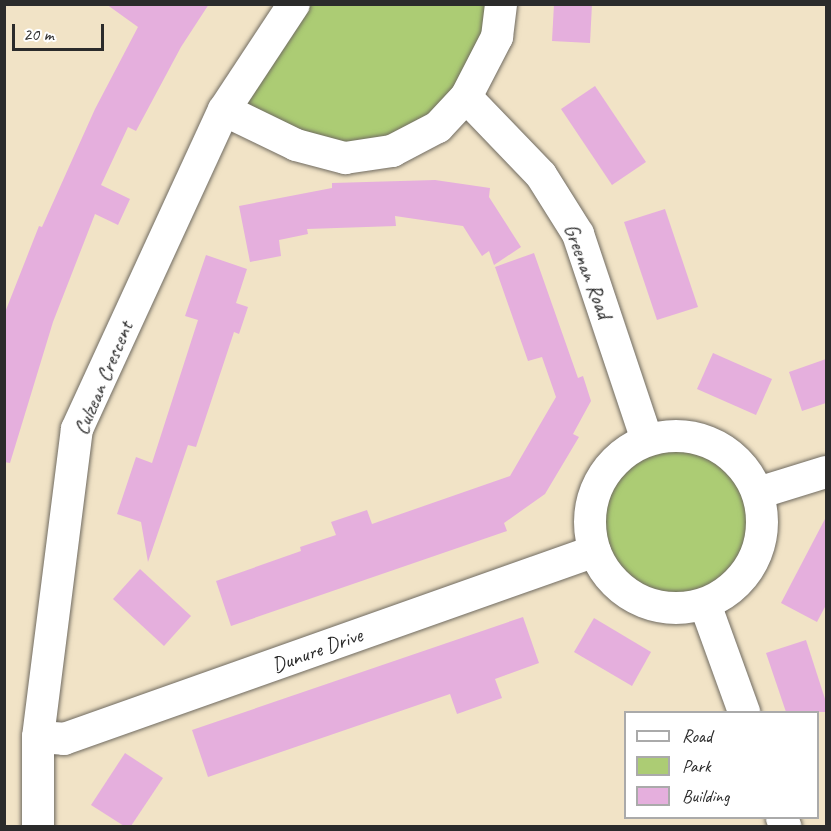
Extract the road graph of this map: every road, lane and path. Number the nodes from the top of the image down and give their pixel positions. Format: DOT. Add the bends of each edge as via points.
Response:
graph roads {
  1 [pos="294,4"];
  2 [pos="501,4"];
  3 [pos="466,98"];
  4 [pos="224,110"];
  5 [pos="647,440"];
  6 [pos="826,472"];
  7 [pos="758,494"];
  8 [pos="595,551"];
  9 [pos="705,604"];
  10 [pos="744,711"];
  11 [pos="38,737"];
  12 [pos="39,826"];
  1 -- 4 [label="street, Culzean Crescent"];
  2 -- 3 [label="street" via="497,37"];
  3 -- 4 [label="street" via="438,127 392,151 345,158 296,145"];
  3 -- 5 [label="street, Greenan Road" via="541,175 578,234"];
  4 -- 11 [label="street, Culzean Crescent" via="77,429"];
  5 -- 7 [label="street" via="674,435 701,439 725,451 745,470"];
  5 -- 8 [label="street" via="623,453 605,473 593,498 589,524"];
  6 -- 7 [label="street"];
  7 -- 9 [label="street" via="763,520 759,547 748,571 729,591"];
  8 -- 9 [label="street" via="607,575 627,594 651,606 679,609"];
  8 -- 11 [label="street, Dunure Drive" via="64,739"];
  9 -- 10 [label="street"];
  11 -- 12 [label="street, Culzean Crescent"];
}
